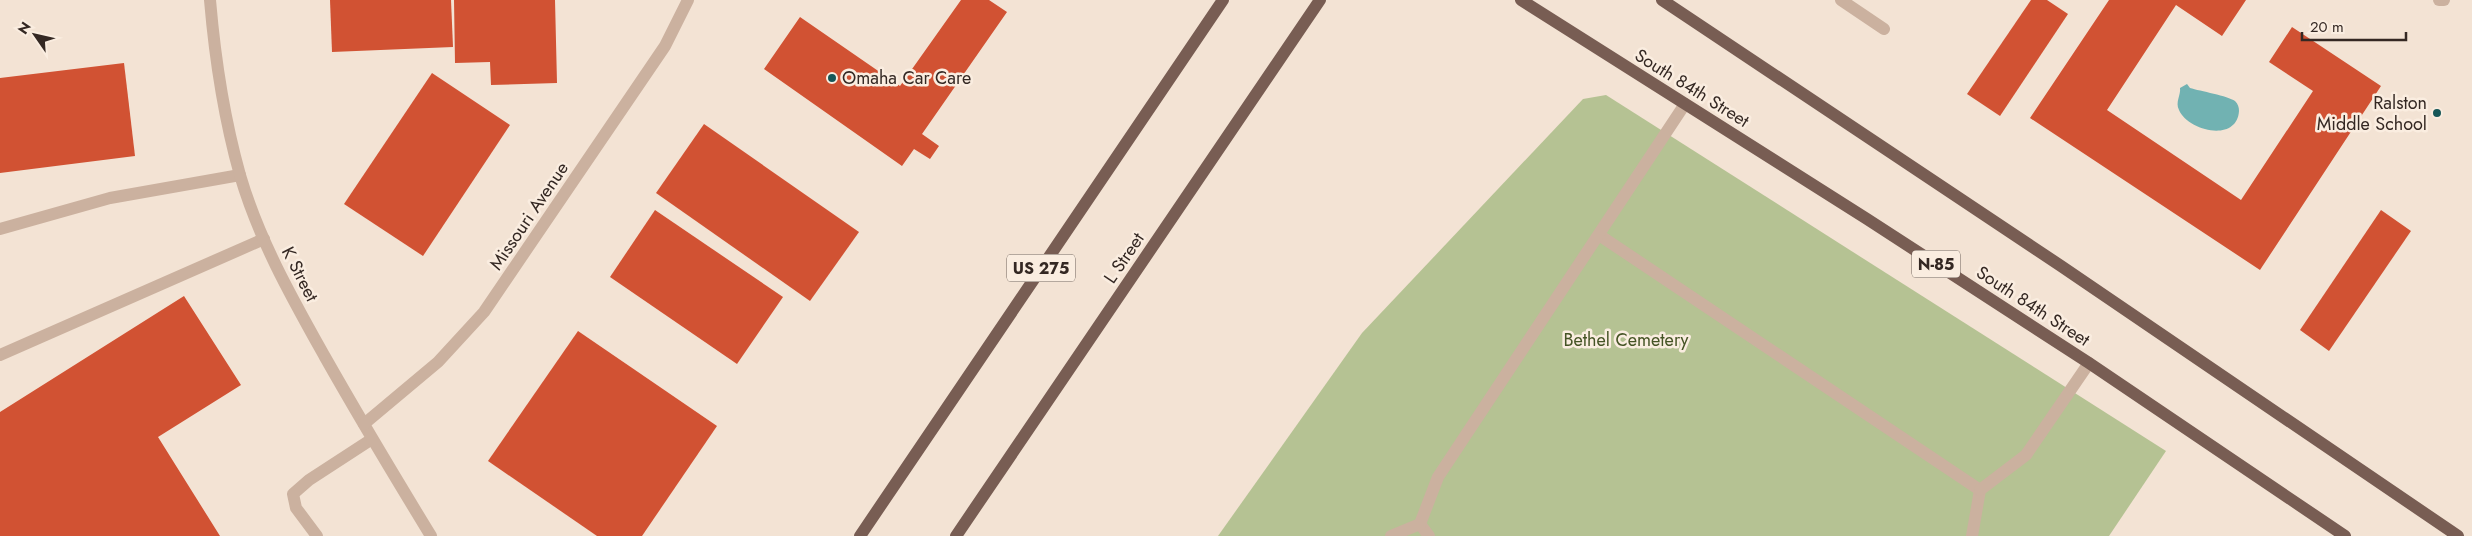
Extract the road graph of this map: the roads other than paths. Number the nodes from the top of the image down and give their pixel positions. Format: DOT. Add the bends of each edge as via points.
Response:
graph roads {
  1 [pos="210,0"];
  2 [pos="688,0"];
  3 [pos="1223,0"];
  4 [pos="1320,0"];
  5 [pos="1521,0"];
  6 [pos="1662,0"];
  7 [pos="1841,0"];
  8 [pos="1884,29"];
  9 [pos="1685,104"];
  10 [pos="240,175"];
  11 [pos="0,229"];
  12 [pos="1599,235"];
  13 [pos="264,239"];
  14 [pos="0,355"];
  15 [pos="2089,363"];
  16 [pos="364,424"];
  17 [pos="372,439"];
  18 [pos="1980,490"];
  19 [pos="1420,524"];
  20 [pos="316,536"];
  21 [pos="431,536"];
  22 [pos="860,536"];
  23 [pos="956,536"];
  24 [pos="1391,536"];
  25 [pos="1429,536"];
  26 [pos="1972,536"];
  27 [pos="2345,536"];
  28 [pos="2458,536"];
  1 -- 10 [label="street, K Street" via="225,113"];
  2 -- 16 [label="street, Missouri Avenue" via="665,46 484,312 438,362"];
  3 -- 22 [label="main road, US 275"];
  4 -- 23 [label="main road, L Street"];
  5 -- 9 [label="main road, South 84th Street / N-85"];
  6 -- 28 [label="main road"];
  7 -- 8 [label="street"];
  9 -- 12 [label="street"];
  9 -- 15 [label="main road, South 84th Street / N-85"];
  10 -- 11 [label="street" via="110,198"];
  10 -- 13 [label="street, K Street"];
  12 -- 18 [label="street"];
  12 -- 19 [label="street" via="1438,477"];
  13 -- 14 [label="street"];
  13 -- 16 [label="street, K Street" via="282,280"];
  15 -- 18 [label="street" via="2026,455"];
  15 -- 27 [label="main road, South 84th Street / N-85"];
  16 -- 17 [label="street, K Street"];
  17 -- 20 [label="street" via="293,494 296,508"];
  17 -- 21 [label="street, K Street"];
  18 -- 26 [label="street"];
  19 -- 24 [label="street"];
  19 -- 25 [label="street"];
}
